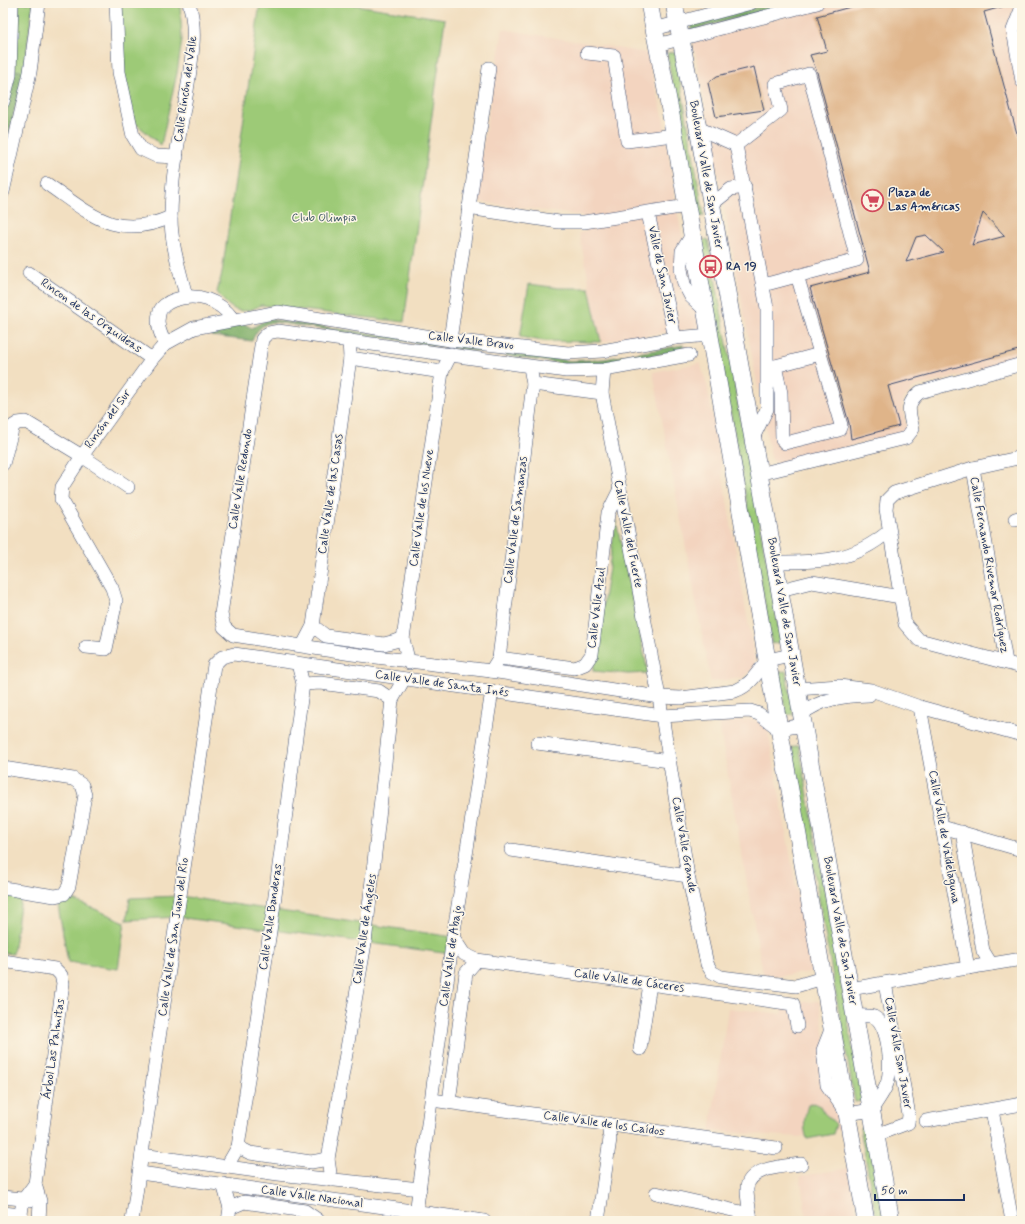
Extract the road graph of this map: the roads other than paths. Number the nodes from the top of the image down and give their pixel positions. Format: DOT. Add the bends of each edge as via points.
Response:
graph roads {
  1 [pos="12,3"];
  2 [pos="39,3"];
  3 [pos="116,3"];
  4 [pos="189,3"];
  5 [pos="649,3"];
  6 [pos="674,3"];
  7 [pos="752,3"];
  8 [pos="817,3"];
  9 [pos="1022,7"];
  10 [pos="715,8"];
  11 [pos="680,31"];
  12 [pos="656,37"];
  13 [pos="587,53"];
  14 [pos="489,68"];
  15 [pos="1022,81"];
  16 [pos="3,102"];
  17 [pos="698,128"];
  18 [pos="674,135"];
  19 [pos="736,144"];
  20 [pos="177,157"];
  21 [pos="47,184"];
  22 [pos="745,187"];
  23 [pos="3,192"];
  24 [pos="711,205"];
  25 [pos="687,206"];
  26 [pos="468,208"];
  27 [pos="648,213"];
  28 [pos="171,217"];
  29 [pos="715,226"];
  30 [pos="692,232"];
  31 [pos="29,273"];
  32 [pos="798,275"];
  33 [pos="763,285"];
  34 [pos="186,296"];
  35 [pos="234,319"];
  36 [pos="194,328"];
  37 [pos="268,333"];
  38 [pos="710,335"];
  39 [pos="675,338"];
  40 [pos="349,340"];
  41 [pos="450,340"];
  42 [pos="165,344"];
  43 [pos="451,354"];
  44 [pos="820,354"];
  45 [pos="689,355"];
  46 [pos="350,358"];
  47 [pos="152,359"];
  48 [pos="1022,364"];
  49 [pos="530,367"];
  50 [pos="771,367"];
  51 [pos="604,370"];
  52 [pos="442,372"];
  53 [pos="533,384"];
  54 [pos="602,393"];
  55 [pos="753,438"];
  56 [pos="82,456"];
  57 [pos="1022,457"];
  58 [pos="3,464"];
  59 [pos="973,468"];
  60 [pos="759,474"];
  61 [pos="128,488"];
  62 [pos="620,489"];
  63 [pos="889,531"];
  64 [pos="775,562"];
  65 [pos="780,590"];
  66 [pos="901,597"];
  67 [pos="313,626"];
  68 [pos="224,627"];
  69 [pos="403,639"];
  70 [pos="302,645"];
  71 [pos="86,647"];
  72 [pos="352,654"];
  73 [pos="791,655"];
  74 [pos="222,657"];
  75 [pos="499,658"];
  76 [pos="767,660"];
  77 [pos="1006,662"];
  78 [pos="409,663"];
  79 [pos="298,664"];
  80 [pos="1022,666"];
  81 [pos="350,670"];
  82 [pos="491,671"];
  83 [pos="404,679"];
  84 [pos="303,684"];
  85 [pos="797,689"];
  86 [pos="492,691"];
  87 [pos="885,696"];
  88 [pos="659,697"];
  89 [pos="392,700"];
  90 [pos="920,707"];
  91 [pos="662,716"];
  92 [pos="803,720"];
  93 [pos="779,729"];
  94 [pos="1022,735"];
  95 [pos="537,743"];
  96 [pos="670,761"];
  97 [pos="3,768"];
  98 [pos="942,827"];
  99 [pos="962,832"];
  100 [pos="511,850"];
  101 [pos="1022,850"];
  102 [pos="688,876"];
  103 [pos="3,888"];
  104 [pos="453,937"];
  105 [pos="1022,959"];
  106 [pos="477,960"];
  107 [pos="3,961"];
  108 [pos="991,964"];
  109 [pos="968,968"];
  110 [pos="823,978"];
  111 [pos="885,983"];
  112 [pos="650,984"];
  113 [pos="850,989"];
  114 [pos="855,1016"];
  115 [pos="797,1026"];
  116 [pos="640,1049"];
  117 [pos="432,1100"];
  118 [pos="449,1102"];
  119 [pos="1022,1104"];
  120 [pos="872,1110"];
  121 [pos="992,1110"];
  122 [pos="847,1114"];
  123 [pos="926,1121"];
  124 [pos="608,1124"];
  125 [pos="876,1135"];
  126 [pos="238,1147"];
  127 [pos="776,1148"];
  128 [pos="142,1155"];
  129 [pos="328,1159"];
  130 [pos="801,1164"];
  131 [pos="227,1166"];
  132 [pos="140,1173"];
  133 [pos="278,1174"];
  134 [pos="331,1180"];
  135 [pos="35,1184"];
  136 [pos="223,1184"];
  137 [pos="420,1189"];
  138 [pos="276,1192"];
  139 [pos="656,1193"];
  140 [pos="3,1198"];
  141 [pos="328,1199"];
  142 [pos="23,1200"];
  143 [pos="40,1201"];
  144 [pos="3,1213"];
  145 [pos="229,1215"];
  146 [pos="415,1216"];
  147 [pos="751,1217"];
  148 [pos="20,1218"];
  149 [pos="318,1220"];
  150 [pos="39,1221"];
  151 [pos="132,1221"];
  152 [pos="484,1221"];
  153 [pos="598,1221"];
  154 [pos="866,1221"];
  155 [pos="892,1221"];
  156 [pos="1012,1221"];
  1 -- 16 [label="street" via="10,75"];
  2 -- 23 [label="street" via="30,72"];
  3 -- 20 [label="street, Calle Rincón del Valle" via="119,72 133,136 141,149 156,156"];
  4 -- 20 [label="street, Calle Rincón del Valle" via="194,28 194,47"];
  5 -- 12 [label="main road, Boulevard Valle de San Javier"];
  6 -- 11 [label="main road, Boulevard Valle de San Javier"];
  7 -- 10 [label="street"];
  8 -- 11 [label="street"];
  9 -- 15 [label="street" via="1013,30"];
  10 -- 11 [label="street"];
  11 -- 12 [label="street"];
  11 -- 17 [label="main road, Boulevard Valle de San Javier"];
  12 -- 18 [label="main road, Boulevard Valle de San Javier"];
  13 -- 18 [label="street" via="614,56 627,140"];
  14 -- 26 [label="street"];
  17 -- 19 [label="street"];
  17 -- 24 [label="main road, Boulevard Valle de San Javier"];
  18 -- 25 [label="main road, Boulevard Valle de San Javier"];
  19 -- 22 [label="street"];
  19 -- 32 [label="street" via="781,110 775,84 809,74 857,260"];
  20 -- 28 [label="street"];
  21 -- 28 [label="street" via="95,217 114,225 140,227 153,225"];
  22 -- 24 [label="street" via="731,189"];
  22 -- 33 [label="street"];
  24 -- 29 [label="main road, Boulevard Valle de San Javier"];
  25 -- 27 [label="street"];
  25 -- 30 [label="main road, Boulevard Valle de San Javier"];
  26 -- 27 [label="street" via="559,222 584,222"];
  26 -- 41 [label="street"];
  27 -- 39 [label="street, Valle de San Javier"];
  28 -- 34 [label="street" via="172,234"];
  29 -- 30 [label="main road"];
  29 -- 55 [label="main road, Boulevard Valle de San Javier"];
  30 -- 38 [label="main road, Boulevard Valle de San Javier"];
  31 -- 47 [label="street, Rincon de las Orquideas"];
  32 -- 33 [label="street"];
  32 -- 44 [label="street"];
  33 -- 50 [label="street"];
  34 -- 35 [label="street" via="202,297 225,308"];
  34 -- 42 [label="street" via="168,302 159,313 158,328"];
  35 -- 36 [label="street, Calle Valle Bravo"];
  35 -- 41 [label="street, Calle Valle Bravo" via="278,312"];
  36 -- 42 [label="street, Rincón del Sur"];
  37 -- 40 [label="street, Calle Valle Bravo" via="278,331"];
  37 -- 68 [label="street, Calle Valle Redondo" via="262,339 221,614"];
  38 -- 39 [label="street, Calle Valle Bravo"];
  38 -- 76 [label="main road, Boulevard Valle de San Javier"];
  39 -- 41 [label="street, Calle Valle Bravo" via="602,351 568,353"];
  40 -- 43 [label="street, Calle Valle Bravo"];
  40 -- 46 [label="street, Calle Valle de las Casas"];
  42 -- 47 [label="street, Rincón del Sur"];
  43 -- 49 [label="street, Calle Valle Bravo"];
  43 -- 52 [label="street, Calle Valle de los Nueve"];
  44 -- 50 [label="street"];
  44 -- 50 [label="street" via="841,425 839,430 785,443 782,440 781,393"];
  45 -- 51 [label="street, Calle Valle Bravo"];
  46 -- 52 [label="street"];
  46 -- 67 [label="street, Calle Valle de las Casas"];
  47 -- 56 [label="street, Rincón del Sur"];
  48 -- 60 [label="street" via="920,392 912,398 909,409 913,429 906,438"];
  49 -- 51 [label="street, Calle Valle Bravo" via="566,371"];
  49 -- 53 [label="street, Calle Valle de Samanzas"];
  50 -- 55 [label="street" via="767,409"];
  51 -- 54 [label="street, Calle Valle del Fuerte"];
  52 -- 69 [label="street, Calle Valle de los Nueve"];
  53 -- 54 [label="street"];
  53 -- 75 [label="street, Calle Valle de Samanzas"];
  54 -- 62 [label="street, Calle Valle del Fuerte"];
  55 -- 60 [label="main road, Boulevard Valle de San Javier"];
  56 -- 58 [label="street" via="26,422 13,426"];
  56 -- 61 [label="street"];
  56 -- 71 [label="street, Rincón del Sur" via="62,487 61,499 112,588 116,601 106,649"];
  57 -- 59 [label="street"];
  59 -- 63 [label="street" via="894,493 887,500"];
  59 -- 77 [label="street, Calle Fernando Rivemar Rodríguez"];
  60 -- 64 [label="main road, Boulevard Valle de San Javier"];
  62 -- 75 [label="street, Calle Valle Azul" via="608,513 592,654 585,664 575,668"];
  62 -- 88 [label="street, Calle Valle del Fuerte"];
  63 -- 64 [label="street" via="876,543 845,557 808,562"];
  63 -- 66 [label="street"];
  64 -- 65 [label="main road, Boulevard Valle de San Javier"];
  65 -- 66 [label="street" via="815,582"];
  65 -- 73 [label="main road, Boulevard Valle de San Javier"];
  66 -- 77 [label="street" via="905,624 918,640"];
  67 -- 69 [label="street" via="326,636 384,644"];
  67 -- 70 [label="street, Calle Valle de las Casas"];
  68 -- 70 [label="street, Calle Valle de Santa Inés" via="233,636"];
  69 -- 78 [label="street, Calle Valle de los Nueve"];
  70 -- 72 [label="street, Calle Valle de Santa Inés"];
  72 -- 78 [label="street, Calle Valle de Santa Inés"];
  72 -- 81 [label="street"];
  73 -- 76 [label="street"];
  73 -- 85 [label="main road, Boulevard Valle de San Javier"];
  74 -- 79 [label="street, Calle Valle de Santa Inés" via="234,654"];
  74 -- 128 [label="street, Calle Valle de San Juan del Río" via="214,665"];
  75 -- 82 [label="street, Calle Valle de Samanzas"];
  76 -- 88 [label="street, Calle Valle de Santa Inés" via="748,685 729,692 681,698"];
  76 -- 93 [label="main road, Boulevard Valle de San Javier"];
  77 -- 80 [label="street"];
  78 -- 82 [label="street, Calle Valle de Santa Inés"];
  79 -- 81 [label="street, Calle Valle de Santa Inés"];
  79 -- 84 [label="street, Calle Valle Banderas"];
  81 -- 83 [label="street, Calle Valle de Santa Inés"];
  82 -- 88 [label="street, Calle Valle de Santa Inés"];
  83 -- 86 [label="street, Calle Valle de Santa Inés"];
  83 -- 89 [label="street, Calle Valle de Ángeles"];
  84 -- 89 [label="street" via="321,683 379,691"];
  84 -- 126 [label="street, Calle Valle Banderas"];
  85 -- 87 [label="street" via="855,687"];
  85 -- 92 [label="main road, Boulevard Valle de San Javier"];
  86 -- 91 [label="street, Calle Valle de Santa Inés"];
  86 -- 104 [label="street, Calle Valle de Abajo"];
  87 -- 90 [label="street"];
  87 -- 92 [label="street" via="855,695 830,699 820,702"];
  88 -- 91 [label="street, Calle Valle del Fuerte"];
  89 -- 129 [label="street, Calle Valle de Ángeles" via="365,943"];
  90 -- 94 [label="street"];
  90 -- 98 [label="street, Calle Valle de Valdelaguna"];
  91 -- 93 [label="street, Calle Valle de Santa Inés" via="742,710 759,714"];
  91 -- 96 [label="street, Calle Valle Grande"];
  92 -- 93 [label="street"];
  92 -- 113 [label="main road, Boulevard Valle de San Javier"];
  93 -- 110 [label="main road, Boulevard Valle de San Javier"];
  95 -- 96 [label="street"];
  96 -- 102 [label="street, Calle Valle Grande"];
  97 -- 103 [label="street" via="73,779 82,785 85,795 69,886 64,894 55,896"];
  98 -- 99 [label="street"];
  98 -- 109 [label="street, Calle Valle de Valdelaguna"];
  99 -- 101 [label="street"];
  99 -- 108 [label="street, Calle Valle de Valdelaguna" via="983,951"];
  100 -- 102 [label="street"];
  102 -- 110 [label="street, Calle Valle Grande" via="707,964 712,972 721,977 796,986"];
  104 -- 106 [label="street, Calle Valle de Cáceres" via="464,954"];
  104 -- 117 [label="street, Calle Valle de Abajo"];
  105 -- 108 [label="street"];
  106 -- 112 [label="street, Calle Valle de Cáceres"];
  106 -- 118 [label="street, Calle Valle de Abajo" via="466,974"];
  107 -- 135 [label="street, Árbol Las Palmitas" via="55,969 61,975 63,983"];
  108 -- 109 [label="street"];
  109 -- 111 [label="street"];
  110 -- 122 [label="main road, Boulevard Valle de San Javier"];
  111 -- 113 [label="street"];
  111 -- 125 [label="street, Calle Valle San Javier" via="909,1115 908,1123"];
  112 -- 115 [label="street, Calle Valle de Cáceres" via="793,1004"];
  112 -- 116 [label="street"];
  113 -- 114 [label="main road, Boulevard Valle de San Javier"];
  114 -- 120 [label="main road, Boulevard Valle de San Javier"];
  114 -- 120 [label="street" via="873,1017 882,1024 885,1033 890,1071 887,1086"];
  117 -- 118 [label="street, Calle Valle de los Caídos"];
  117 -- 137 [label="street, Calle Valle de Abajo"];
  118 -- 124 [label="street, Calle Valle de los Caídos"];
  119 -- 121 [label="street"];
  120 -- 122 [label="street"];
  120 -- 125 [label="main road, Boulevard Valle de San Javier"];
  121 -- 123 [label="street"];
  121 -- 156 [label="street"];
  122 -- 154 [label="main road, Boulevard Valle de San Javier"];
  124 -- 127 [label="street, Calle Valle de los Caídos"];
  124 -- 153 [label="street" via="610,1140"];
  125 -- 155 [label="main road, Boulevard Valle de San Javier"];
  126 -- 129 [label="street" via="250,1153 311,1162"];
  126 -- 131 [label="street, Calle Valle Banderas"];
  128 -- 131 [label="street, Calle Valle Nacional"];
  128 -- 132 [label="street, Calle Valle de San Juan del Río"];
  129 -- 134 [label="street, Calle Valle de Ángeles"];
  130 -- 147 [label="street" via="762,1170 751,1178 746,1188"];
  131 -- 133 [label="street, Calle Valle Nacional"];
  132 -- 136 [label="street, Calle Valle Nacional"];
  132 -- 151 [label="street, Calle Valle de San Juan del Río"];
  133 -- 134 [label="street, Calle Valle Nacional"];
  133 -- 138 [label="street"];
  134 -- 137 [label="street, Calle Valle Nacional"];
  135 -- 142 [label="street, Árbol Las Palmitas"];
  135 -- 143 [label="street, Árbol Las Palmitas"];
  136 -- 138 [label="street, Calle Valle Nacional"];
  136 -- 145 [label="street"];
  137 -- 146 [label="street, Calle Valle de Abajo"];
  138 -- 141 [label="street, Calle Valle Nacional"];
  139 -- 147 [label="street"];
  140 -- 142 [label="street"];
  141 -- 146 [label="street, Calle Valle Nacional"];
  141 -- 149 [label="street"];
  142 -- 143 [label="street"];
  142 -- 148 [label="street"];
  143 -- 150 [label="street, Árbol Las Palmitas"];
  144 -- 148 [label="street"];
  145 -- 149 [label="street" via="244,1202 305,1211"];
  146 -- 152 [label="street, Calle Valle Nacional"];
}
